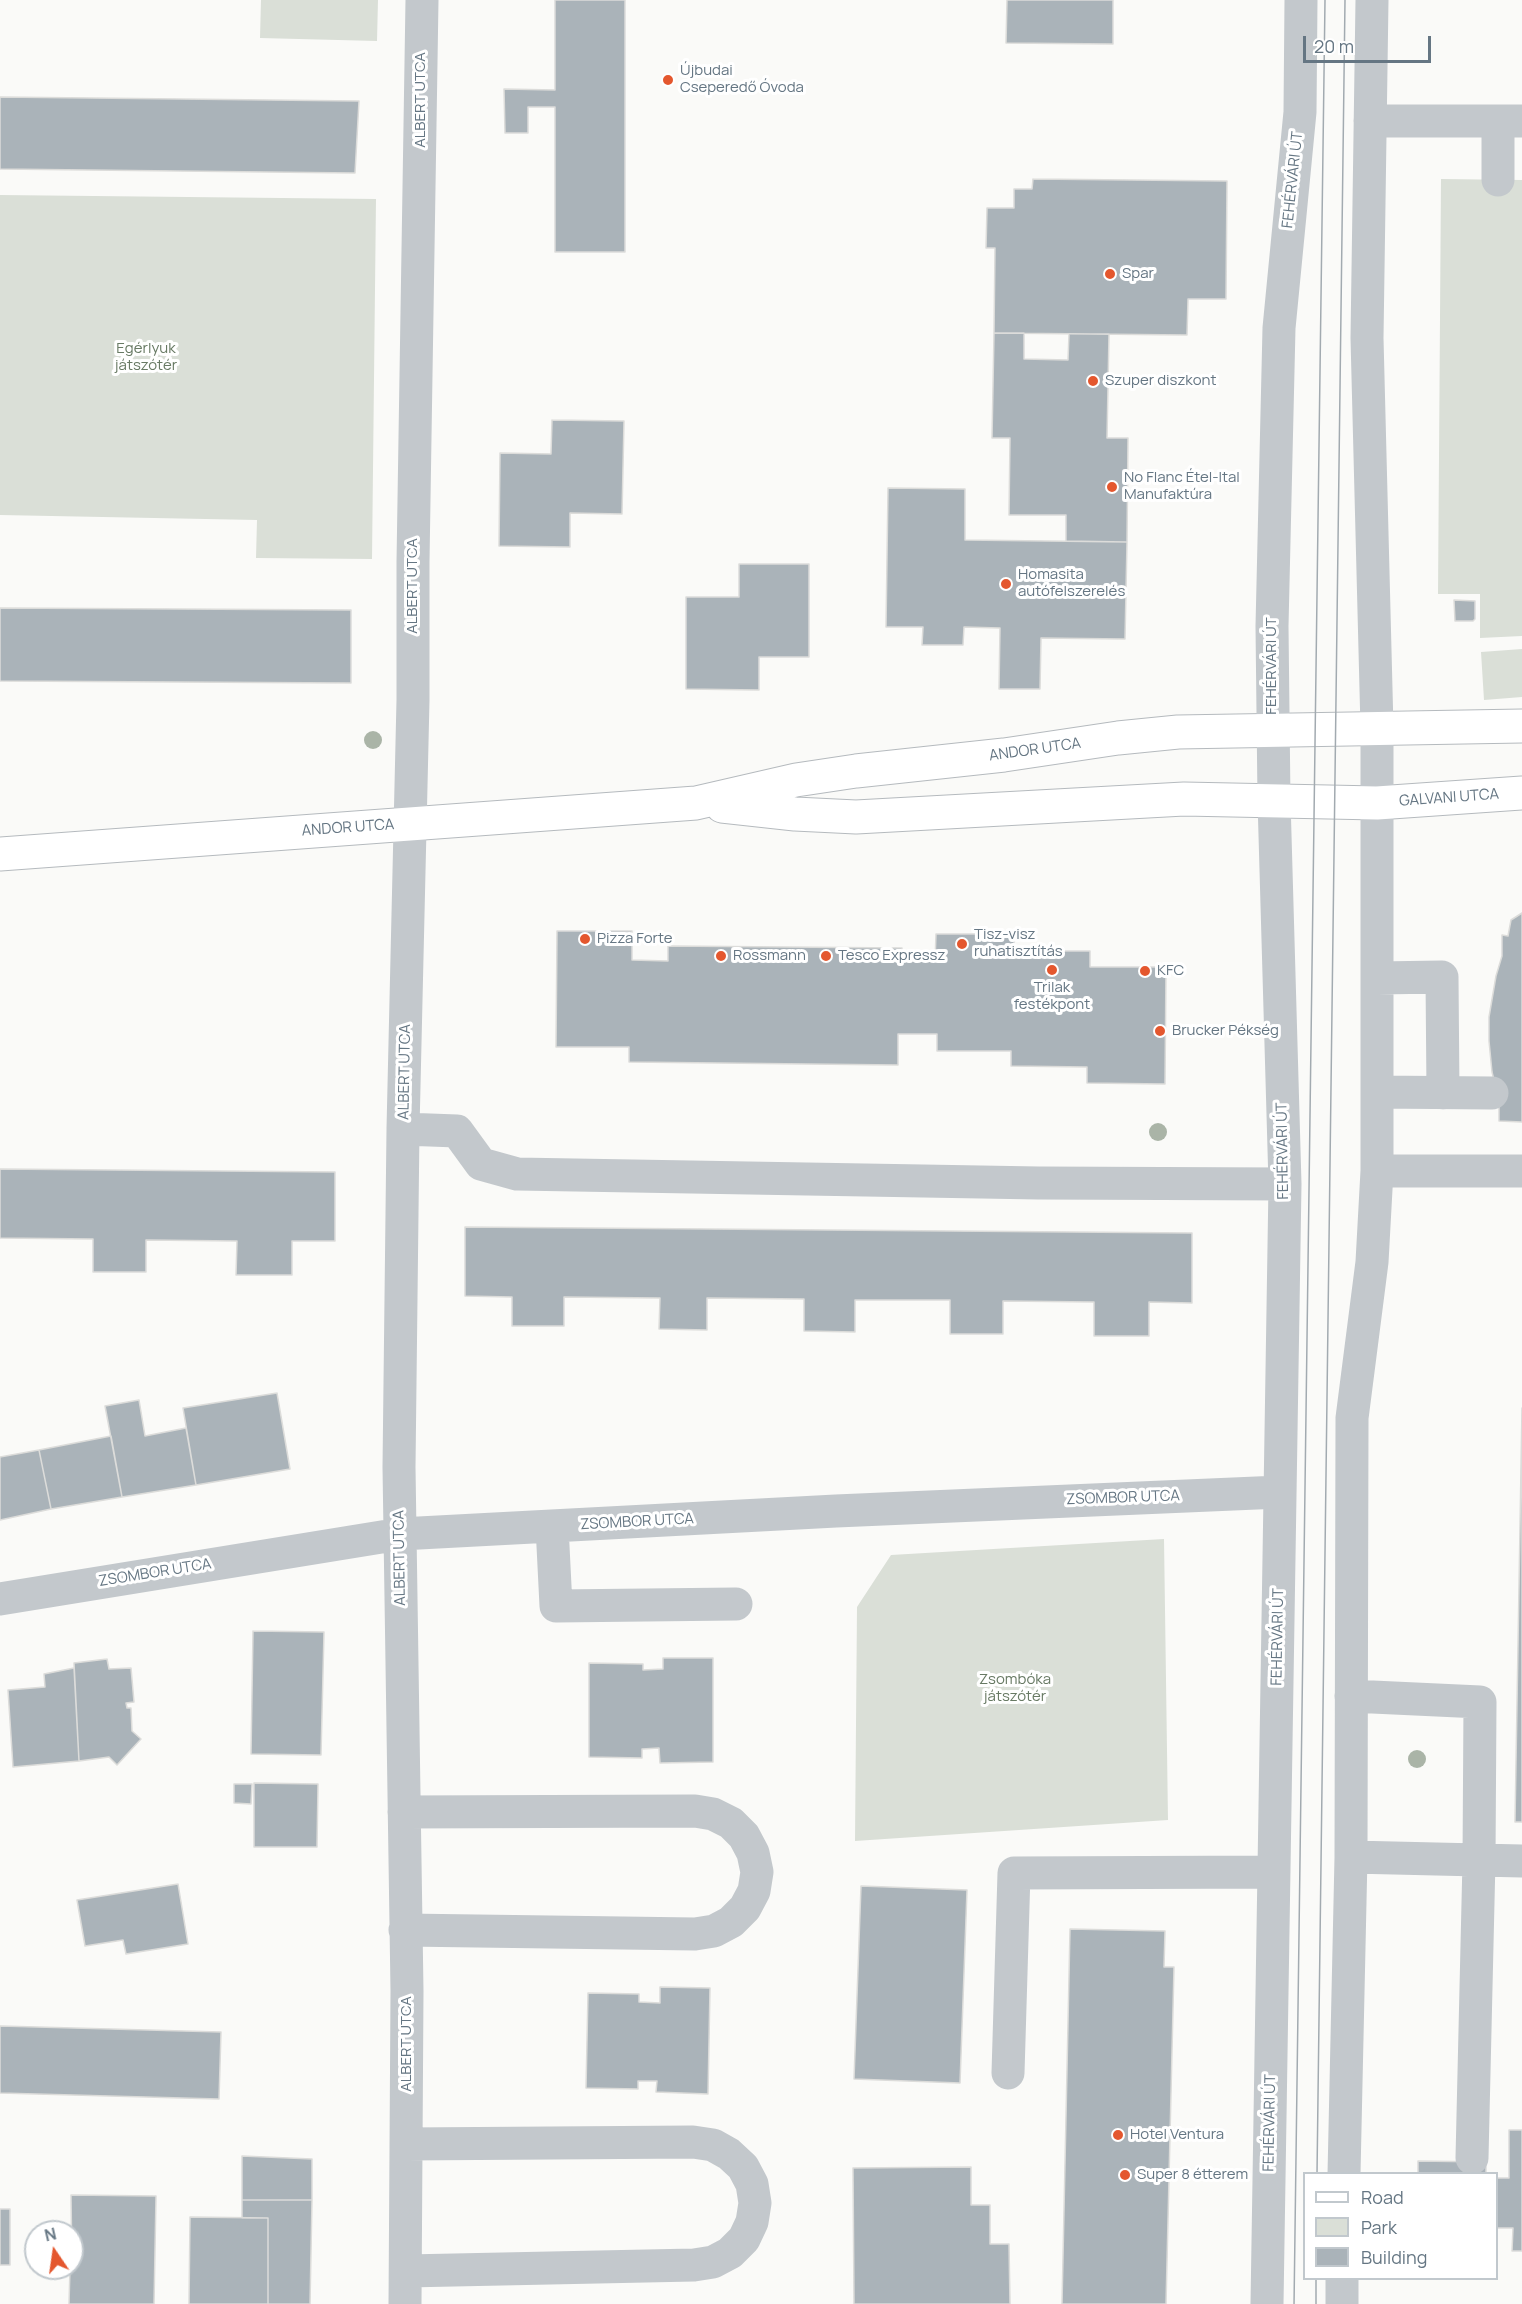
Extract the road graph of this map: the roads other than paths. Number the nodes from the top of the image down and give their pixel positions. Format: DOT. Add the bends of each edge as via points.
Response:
graph roads {
  1 [pos="422,0"];
  2 [pos="1301,0"];
  3 [pos="1372,0"];
  4 [pos="1370,121"];
  5 [pos="1510,121"];
  6 [pos="1498,180"];
  7 [pos="1522,726"];
  8 [pos="1377,728"];
  9 [pos="1273,729"];
  10 [pos="1522,793"];
  11 [pos="1274,801"];
  12 [pos="696,803"];
  13 [pos="1377,803"];
  14 [pos="410,824"];
  15 [pos="0,854"];
  16 [pos="1377,978"];
  17 [pos="1377,1092"];
  18 [pos="1443,1093"];
  19 [pos="1492,1094"];
  20 [pos="403,1129"];
  21 [pos="1377,1171"];
  22 [pos="1522,1171"];
  23 [pos="1285,1184"];
  24 [pos="1280,1492"];
  25 [pos="552,1526"];
  26 [pos="400,1534"];
  27 [pos="0,1599"];
  28 [pos="736,1604"];
  29 [pos="1351,1696"];
  30 [pos="404,1812"];
  31 [pos="1351,1857"];
  32 [pos="1479,1860"];
  33 [pos="1522,1861"];
  34 [pos="1274,1872"];
  35 [pos="405,1930"];
  36 [pos="1008,2073"];
  37 [pos="406,2144"];
  38 [pos="1472,2158"];
  39 [pos="1344,2172"];
  40 [pos="406,2271"];
  41 [pos="1342,2280"];
  42 [pos="405,2304"];
  43 [pos="1267,2304"];
  44 [pos="1342,2304"];
  1 -- 14 [label="street, ALBERT UTCA"];
  2 -- 9 [label="street, FEHÉRVÁRI ÚT" via="1300,112 1279,328"];
  3 -- 4 [label="street"];
  4 -- 5 [label="street"];
  4 -- 8 [label="street" via="1368,339"];
  5 -- 6 [label="street"];
  7 -- 8 [label="main road"];
  8 -- 9 [label="main road, ANDOR UTCA"];
  8 -- 13 [label="street"];
  9 -- 11 [label="street, FEHÉRVÁRI ÚT"];
  9 -- 12 [label="main road, ANDOR UTCA" via="1118,738 856,771"];
  10 -- 13 [label="main road, GALVANI UTCA"];
  11 -- 12 [label="main road, ANDOR UTCA" via="1184,799 856,817"];
  11 -- 13 [label="main road, ANDOR UTCA"];
  11 -- 23 [label="street, FEHÉRVÁRI ÚT"];
  12 -- 14 [label="main road, ANDOR UTCA"];
  13 -- 16 [label="street"];
  14 -- 15 [label="main road, ANDOR UTCA"];
  14 -- 20 [label="street, ALBERT UTCA"];
  16 -- 17 [label="street"];
  16 -- 18 [label="street" via="1442,977"];
  17 -- 18 [label="street"];
  17 -- 21 [label="street"];
  18 -- 19 [label="street"];
  20 -- 23 [label="street" via="457,1131 481,1164 517,1174"];
  20 -- 26 [label="street, ALBERT UTCA"];
  21 -- 22 [label="street"];
  21 -- 29 [label="street" via="1372,1262 1352,1418"];
  23 -- 24 [label="street, FEHÉRVÁRI ÚT"];
  24 -- 25 [label="street, ZSOMBOR UTCA"];
  24 -- 34 [label="street, FEHÉRVÁRI ÚT"];
  25 -- 26 [label="street, ZSOMBOR UTCA"];
  25 -- 28 [label="street" via="556,1606"];
  26 -- 27 [label="street, ZSOMBOR UTCA"];
  26 -- 30 [label="street, ALBERT UTCA"];
  29 -- 31 [label="street"];
  29 -- 32 [label="street" via="1480,1702"];
  30 -- 35 [label="street, ALBERT UTCA"];
  30 -- 35 [label="street" via="713,1814 730,1822 744,1836 757,1872 754,1891 745,1908 714,1931 695,1934"];
  31 -- 32 [label="street"];
  31 -- 39 [label="street"];
  32 -- 33 [label="street"];
  32 -- 38 [label="street"];
  34 -- 36 [label="street" via="1014,1873"];
  34 -- 43 [label="street, FEHÉRVÁRI ÚT"];
  35 -- 37 [label="street, ALBERT UTCA"];
  37 -- 40 [label="street, ALBERT UTCA"];
  37 -- 40 [label="street" via="713,2145 743,2167 756,2203 744,2239 713,2262"];
  40 -- 42 [label="street, ALBERT UTCA"];
  41 -- 44 [label="street"];
}
